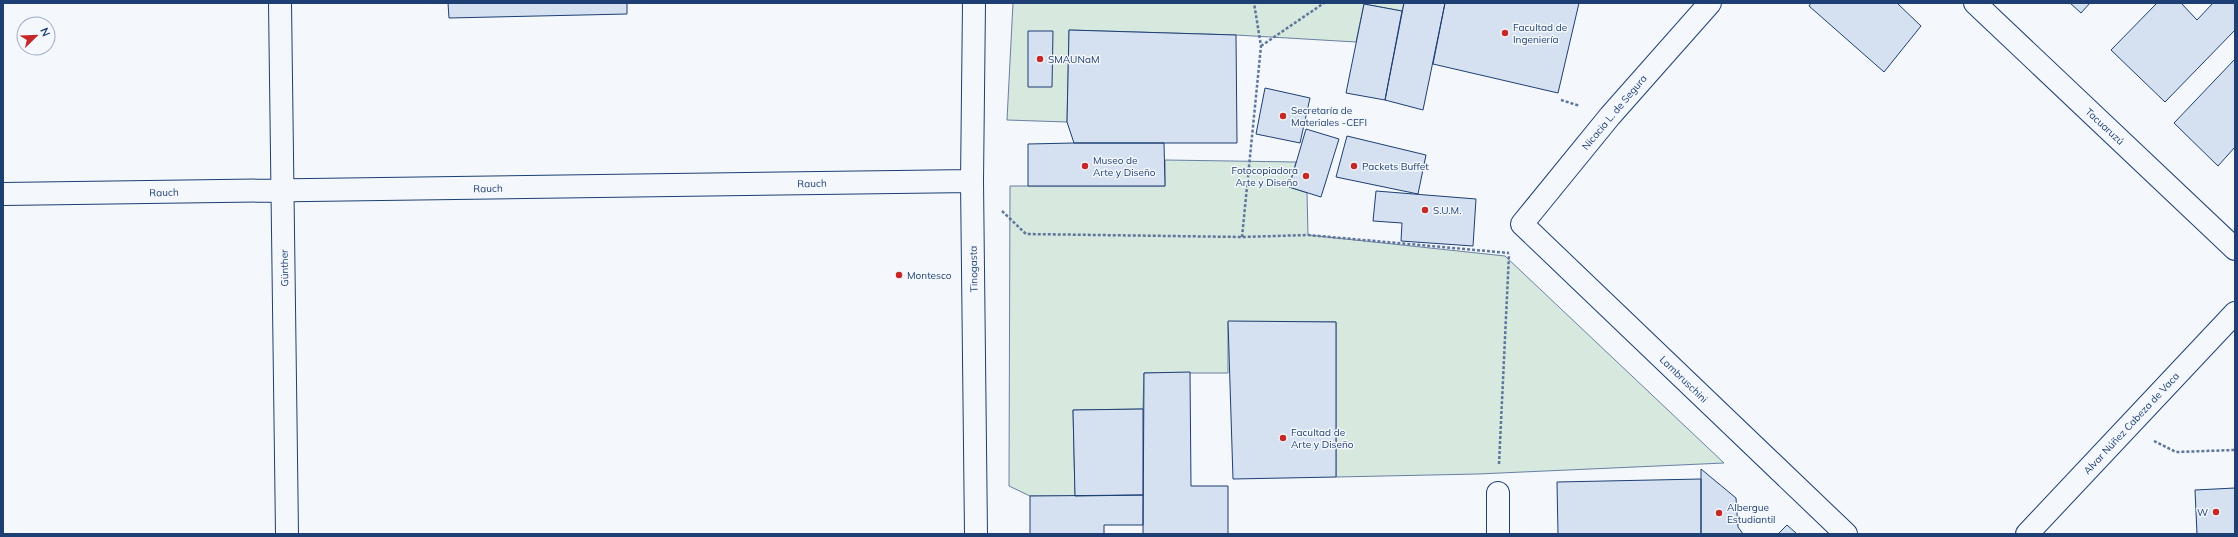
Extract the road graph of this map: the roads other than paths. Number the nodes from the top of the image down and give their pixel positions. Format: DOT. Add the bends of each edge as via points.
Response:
graph roads {
  1 [pos="280,3"];
  2 [pos="974,3"];
  3 [pos="1710,3"];
  4 [pos="1975,3"];
  5 [pos="972,181"];
  6 [pos="282,190"];
  7 [pos="3,194"];
  8 [pos="1522,224"];
  9 [pos="2235,249"];
  10 [pos="2235,313"];
  11 [pos="1498,493"];
  12 [pos="287,534"];
  13 [pos="976,534"];
  14 [pos="1498,534"];
  15 [pos="1846,534"];
  16 [pos="2027,534"];
  1 -- 6 [label="street, Günther"];
  2 -- 5 [label="street, Tinogasta"];
  3 -- 8 [label="street, Nicacia L. de Segura" via="1610,116"];
  4 -- 9 [label="street, Tacuaruzú"];
  5 -- 6 [label="street, Rauch"];
  5 -- 13 [label="street, Tinogasta"];
  6 -- 7 [label="street, Rauch"];
  6 -- 12 [label="street, Günther"];
  8 -- 15 [label="street, Lambruschini"];
  10 -- 16 [label="street, Alvar Núñez Cabeza de Vaca"];
  11 -- 14 [label="street"];
}
